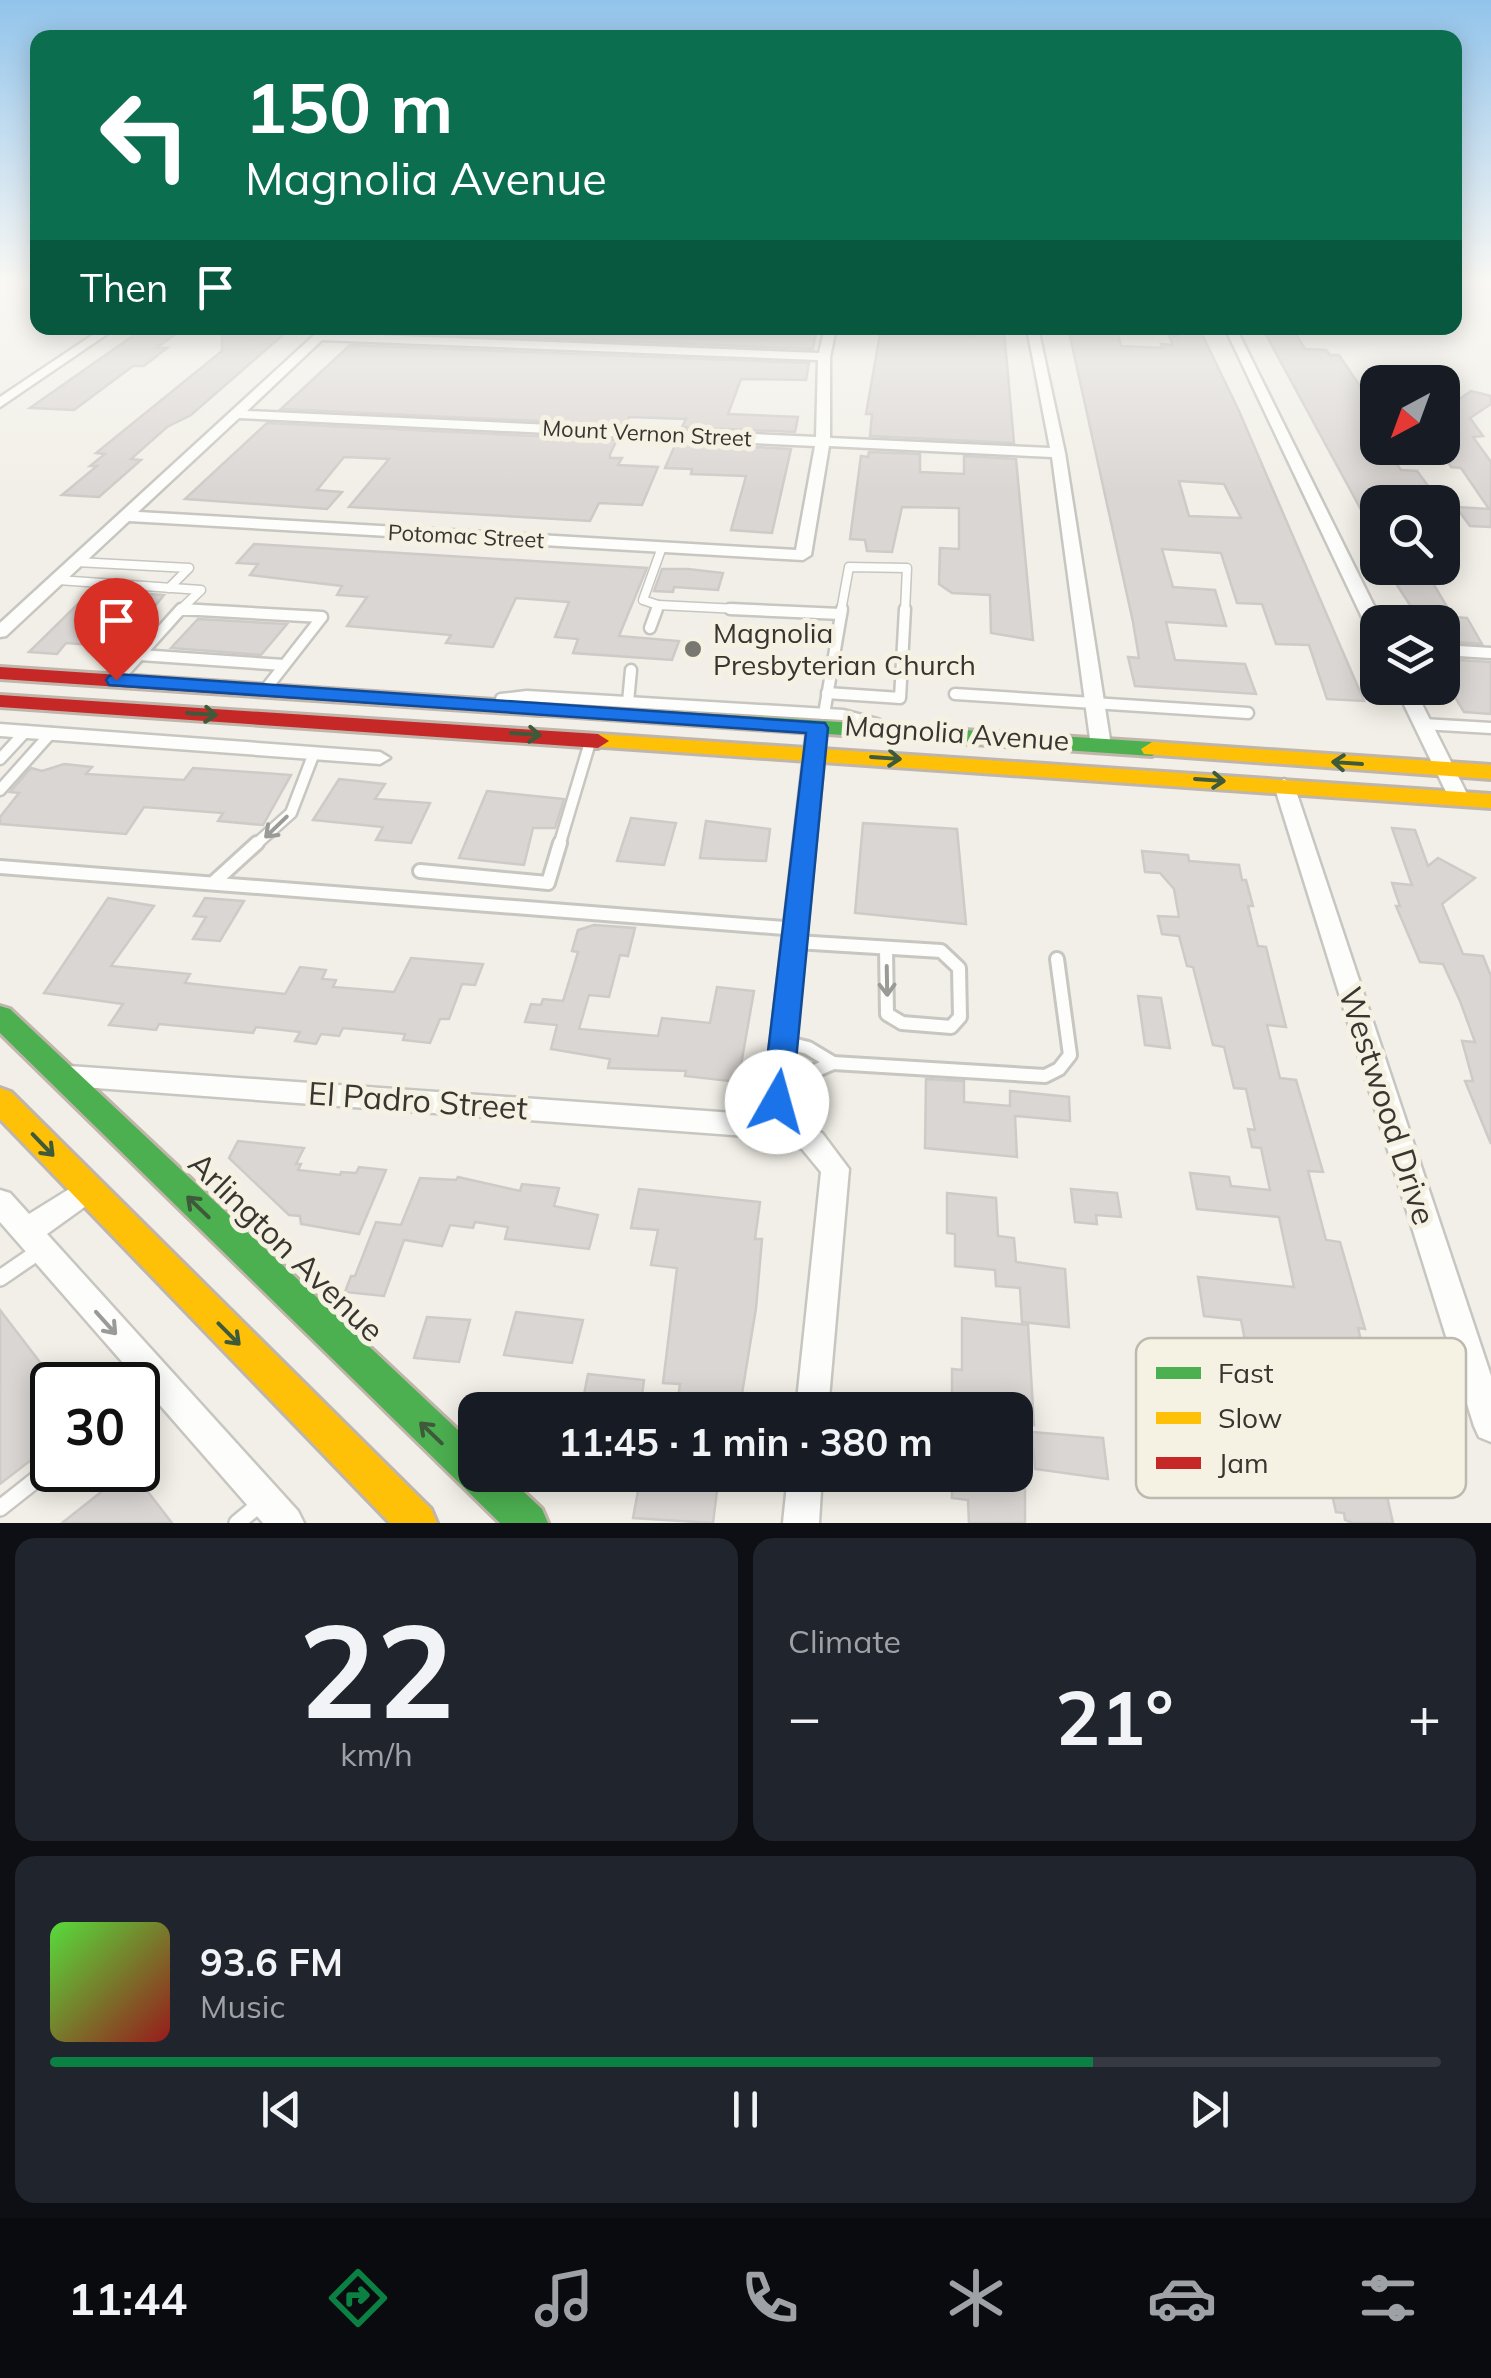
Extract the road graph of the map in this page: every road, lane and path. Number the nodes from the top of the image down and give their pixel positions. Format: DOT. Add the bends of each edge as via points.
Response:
graph roads {
  1 [pos="76,351"];
  2 [pos="304,351"];
  3 [pos="705,351"];
  4 [pos="825,351"];
  5 [pos="1038,351"];
  6 [pos="1241,351"];
  7 [pos="824,357"];
  8 [pos="0,403"];
  9 [pos="236,414"];
  10 [pos="823,441"];
  11 [pos="1058,453"];
  12 [pos="129,516"];
  13 [pos="662,547"];
  14 [pos="78,562"];
  15 [pos="58,580"];
  16 [pos="169,588"];
  17 [pos="658,604"];
  18 [pos="1365,605"];
  19 [pos="181,609"];
  20 [pos="840,614"];
  21 [pos="650,628"];
  22 [pos="0,632"];
  23 [pos="1460,651"];
  24 [pos="1491,652"];
  25 [pos="140,654"];
  26 [pos="284,665"];
  27 [pos="631,670"];
  28 [pos="0,673"];
  29 [pos="116,680"];
  30 [pos="264,690"];
  31 [pos="827,693"];
  32 [pos="955,694"];
  33 [pos="0,701"];
  34 [pos="1095,701"];
  35 [pos="628,702"];
  36 [pos="467,704"];
  37 [pos="1412,705"];
  38 [pos="1248,713"];
  39 [pos="820,721"];
  40 [pos="1422,724"];
  41 [pos="1491,728"];
  42 [pos="0,730"];
  43 [pos="26,732"];
  44 [pos="52,734"];
  45 [pos="591,738"];
  46 [pos="1101,746"];
  47 [pos="314,753"];
  48 [pos="817,753"];
  49 [pos="0,758"];
  50 [pos="380,758"];
  51 [pos="1444,770"];
  52 [pos="1491,772"];
  53 [pos="1284,785"];
  54 [pos="0,790"];
  55 [pos="1459,798"];
  56 [pos="1491,800"];
  57 [pos="0,866"];
  58 [pos="420,870"];
  59 [pos="212,883"];
  60 [pos="796,935"];
  61 [pos="886,948"];
  62 [pos="1057,959"];
  63 [pos="0,1016"];
  64 [pos="784,1042"];
  65 [pos="833,1063"];
  66 [pos="62,1076"];
  67 [pos="780,1076"];
  68 [pos="0,1100"];
  69 [pos="774,1127"];
  70 [pos="86,1190"];
  71 [pos="0,1202"];
  72 [pos="34,1241"];
  73 [pos="0,1278"];
  74 [pos="1463,1338"];
  75 [pos="1466,1349"];
  76 [pos="126,1362"];
  77 [pos="814,1392"];
  78 [pos="160,1402"];
  79 [pos="1491,1426"];
  80 [pos="30,1484"];
  81 [pos="803,1492"];
  82 [pos="0,1508"];
  83 [pos="275,1511"];
  84 [pos="238,1523"];
  85 [pos="418,1523"];
  86 [pos="528,1523"];
  87 [pos="800,1523"];
  1 -- 8 [label="street"];
  2 -- 9 [label="street"];
  3 -- 7 [label="street"];
  4 -- 7 [label="street"];
  5 -- 11 [label="street"];
  6 -- 18 [label="street"];
  7 -- 10 [label="street"];
  9 -- 10 [label="street, Mount Vernon Street"];
  9 -- 12 [label="street"];
  10 -- 11 [label="street, Mount Vernon Street"];
  10 -- 13 [label="street, Potomac Street" via="803,555"];
  11 -- 34 [label="street"];
  12 -- 13 [label="street, Potomac Street"];
  12 -- 14 [label="street"];
  13 -- 17 [label="lane" via="643,600"];
  14 -- 15 [label="street"];
  14 -- 16 [label="lane" via="189,568"];
  15 -- 16 [label="lane"];
  15 -- 22 [label="street"];
  16 -- 19 [label="lane" via="201,590"];
  17 -- 20 [label="lane"];
  17 -- 21 [label="lane"];
  19 -- 25 [label="lane"];
  19 -- 26 [label="lane" via="322,617"];
  20 -- 31 [label="lane"];
  20 -- 31 [label="lane" via="849,566 907,568 900,698"];
  23 -- 24 [label="lane"];
  25 -- 26 [label="lane"];
  25 -- 29 [label="lane"];
  26 -- 30 [label="lane"];
  27 -- 35 [label="lane"];
  28 -- 29 [label="main road, Magnolia Avenue"];
  29 -- 30 [label="main road, Magnolia Avenue"];
  30 -- 36 [label="main road, Magnolia Avenue"];
  31 -- 39 [label="lane"];
  32 -- 34 [label="lane"];
  33 -- 45 [label="main road, Magnolia Avenue, one-way"];
  34 -- 38 [label="lane"];
  34 -- 46 [label="street"];
  35 -- 36 [label="lane" via="527,696"];
  35 -- 39 [label="lane"];
  36 -- 39 [label="main road, Magnolia Avenue"];
  37 -- 40 [label="street"];
  39 -- 46 [label="main road, Magnolia Avenue"];
  39 -- 48 [label="street"];
  40 -- 41 [label="lane"];
  40 -- 51 [label="street"];
  42 -- 43 [label="street"];
  43 -- 44 [label="street"];
  43 -- 49 [label="lane"];
  44 -- 47 [label="street"];
  44 -- 54 [label="lane"];
  45 -- 48 [label="main road, Magnolia Avenue"];
  45 -- 58 [label="lane" via="548,883"];
  51 -- 46 [label="main road, Magnolia Avenue, one-way"];
  47 -- 50 [label="street"];
  47 -- 59 [label="lane, one-way" via="291,813"];
  48 -- 53 [label="main road, Magnolia Avenue, one-way"];
  48 -- 60 [label="street"];
  51 -- 52 [label="main road, Magnolia Avenue"];
  51 -- 55 [label="street"];
  53 -- 55 [label="main road, Magnolia Avenue"];
  53 -- 74 [label="street, Westwood Drive"];
  55 -- 56 [label="main road, Magnolia Avenue"];
  57 -- 59 [label="lane"];
  59 -- 60 [label="lane"];
  60 -- 61 [label="lane"];
  60 -- 64 [label="street"];
  61 -- 61 [label="lane, one-way" via="887,1014 902,1022 951,1026 960,1017 959,968 940,952"];
  62 -- 65 [label="lane" via="1070,1055 1045,1076"];
  63 -- 66 [label="main road, Arlington Avenue"];
  64 -- 65 [label="lane"];
  64 -- 67 [label="street"];
  65 -- 67 [label="lane"];
  66 -- 69 [label="street, El Padro Street"];
  86 -- 66 [label="main road, Arlington Avenue, one-way"];
  67 -- 69 [label="street"];
  68 -- 70 [label="main road, one-way"];
  69 -- 77 [label="street" via="812,1141 836,1169"];
  70 -- 72 [label="street"];
  70 -- 85 [label="main road, one-way"];
  71 -- 72 [label="street"];
  72 -- 73 [label="lane"];
  72 -- 76 [label="street, one-way"];
  75 -- 79 [label="street, Westwood Drive"];
  78 -- 83 [label="street"];
  80 -- 82 [label="lane"];
  81 -- 87 [label="street"];
  83 -- 84 [label="lane"];
}
